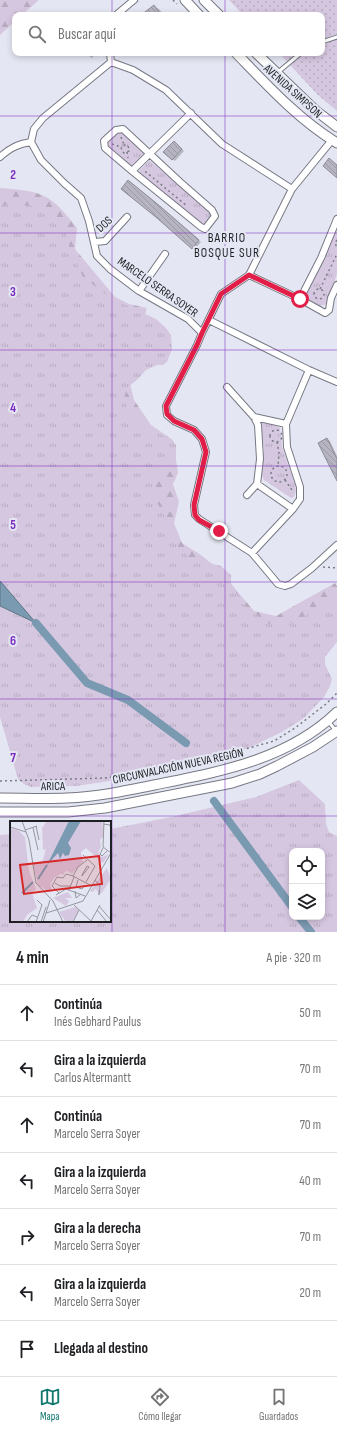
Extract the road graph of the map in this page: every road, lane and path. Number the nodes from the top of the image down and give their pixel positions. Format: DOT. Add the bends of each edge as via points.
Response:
graph roads {
  1 [pos="134,0"];
  2 [pos="185,0"];
  3 [pos="204,0"];
  4 [pos="120,12"];
  5 [pos="196,12"];
  6 [pos="215,12"];
  7 [pos="337,37"];
  8 [pos="325,41"];
  9 [pos="110,56"];
  10 [pos="239,56"];
  11 [pos="259,56"];
  12 [pos="297,56"];
  13 [pos="111,62"];
  14 [pos="276,74"];
  15 [pos="191,113"];
  16 [pos="336,133"];
  17 [pos="31,142"];
  18 [pos="121,147"];
  19 [pos="150,154"];
  20 [pos="0,157"];
  21 [pos="132,171"];
  22 [pos="292,189"];
  23 [pos="127,217"];
  24 [pos="337,220"];
  25 [pos="95,242"];
  26 [pos="336,245"];
  27 [pos="337,248"];
  28 [pos="165,254"];
  29 [pos="337,254"];
  30 [pos="249,275"];
  31 [pos="337,285"];
  32 [pos="320,289"];
  33 [pos="139,291"];
  34 [pos="300,299"];
  35 [pos="209,320"];
  36 [pos="202,333"];
  37 [pos="309,370"];
  38 [pos="337,382"];
  39 [pos="227,387"];
  40 [pos="254,417"];
  41 [pos="286,424"];
  42 [pos="276,442"];
  43 [pos="278,466"];
  44 [pos="284,480"];
  45 [pos="257,484"];
  46 [pos="293,491"];
  47 [pos="247,495"];
  48 [pos="293,509"];
  49 [pos="337,545"];
  50 [pos="252,553"];
  51 [pos="312,568"];
  52 [pos="337,568"];
  53 [pos="337,693"];
  54 [pos="337,712"];
  55 [pos="328,721"];
  56 [pos="337,731"];
  57 [pos="0,781"];
  58 [pos="105,794"];
  59 [pos="0,798"];
  60 [pos="0,812"];
  1 -- 4 [label="street"];
  2 -- 5 [label="main road"];
  3 -- 6 [label="main road"];
  7 -- 8 [label="lane"];
  9 -- 13 [label="street"];
  10 -- 16 [label="main road, AVENIDA SIMPSON" via="312,126"];
  11 -- 14 [label="main road, AVENIDA SIMPSON"];
  12 -- 14 [label="lane"];
  13 -- 15 [label="street" via="133,70 166,90"];
  13 -- 17 [label="street" via="43,118 34,129"];
  14 -- 16 [label="main road, AVENIDA SIMPSON"];
  15 -- 19 [label="street"];
  15 -- 22 [label="street" via="222,144"];
  16 -- 22 [label="street"];
  17 -- 20 [label="street" via="18,144"];
  17 -- 25 [label="street, MARCELO SERRA SOYER" via="41,160 81,198"];
  18 -- 18 [label="path" via="127,145 129,150 123,152"];
  19 -- 21 [label="street"];
  19 -- 21 [label="street" via="123,129 116,130 104,141 105,148"];
  19 -- 21 [label="street" via="212,210 215,216 205,229"];
  22 -- 30 [label="street"];
  23 -- 25 [label="street, DOS" via="105,241"];
  24 -- 34 [label="street"];
  25 -- 33 [label="street, MARCELO SERRA SOYER" via="98,256 110,269"];
  26 -- 27 [label="path"];
  28 -- 33 [label="street"];
  29 -- 32 [label="path"];
  30 -- 34 [label="street"];
  30 -- 35 [label="street" via="221,294"];
  31 -- 34 [label="street" via="329,310 325,313"];
  32 -- 32 [label="path" via="314,293 317,299 322,298 324,294"];
  33 -- 36 [label="street, MARCELO SERRA SOYER" via="188,319"];
  35 -- 36 [label="street"];
  35 -- 37 [label="street"];
  36 -- 50 [label="street, MARCELO SERRA SOYER" via="166,406 167,414 174,421 194,430 202,439 206,452 194,505 195,515"];
  37 -- 38 [label="street"];
  37 -- 41 [label="street"];
  39 -- 40 [label="street"];
  40 -- 41 [label="street"];
  40 -- 45 [label="street" via="258,425 260,459"];
  41 -- 48 [label="street" via="287,447 300,487 300,499"];
  42 -- 42 [label="path" via="282,438 281,432 277,430 270,436"];
  42 -- 43 [label="path" via="279,453"];
  43 -- 44 [label="path" via="286,471 287,476"];
  43 -- 44 [label="path" via="272,470 273,478"];
  44 -- 46 [label="path"];
  45 -- 47 [label="street"];
  45 -- 48 [label="street"];
  48 -- 50 [label="street"];
  49 -- 51 [label="street"];
  50 -- 51 [label="street, MARCELO SERRA SOYER" via="278,584 291,584"];
  51 -- 52 [label="path"];
  53 -- 57 [label="path" via="295,728 274,741 220,756 106,778"];
  54 -- 55 [label="main road, CIRCUNVALACIÓN NUEVA REGIÓN"];
  55 -- 56 [label="lane"];
  55 -- 58 [label="main road, CIRCUNVALACIÓN NUEVA REGIÓN" via="298,742 253,761 205,774"];
  56 -- 60 [label="main road" via="277,766 232,783 105,808 68,812"];
  58 -- 59 [label="main road, ARICA" via="68,798"];
}
